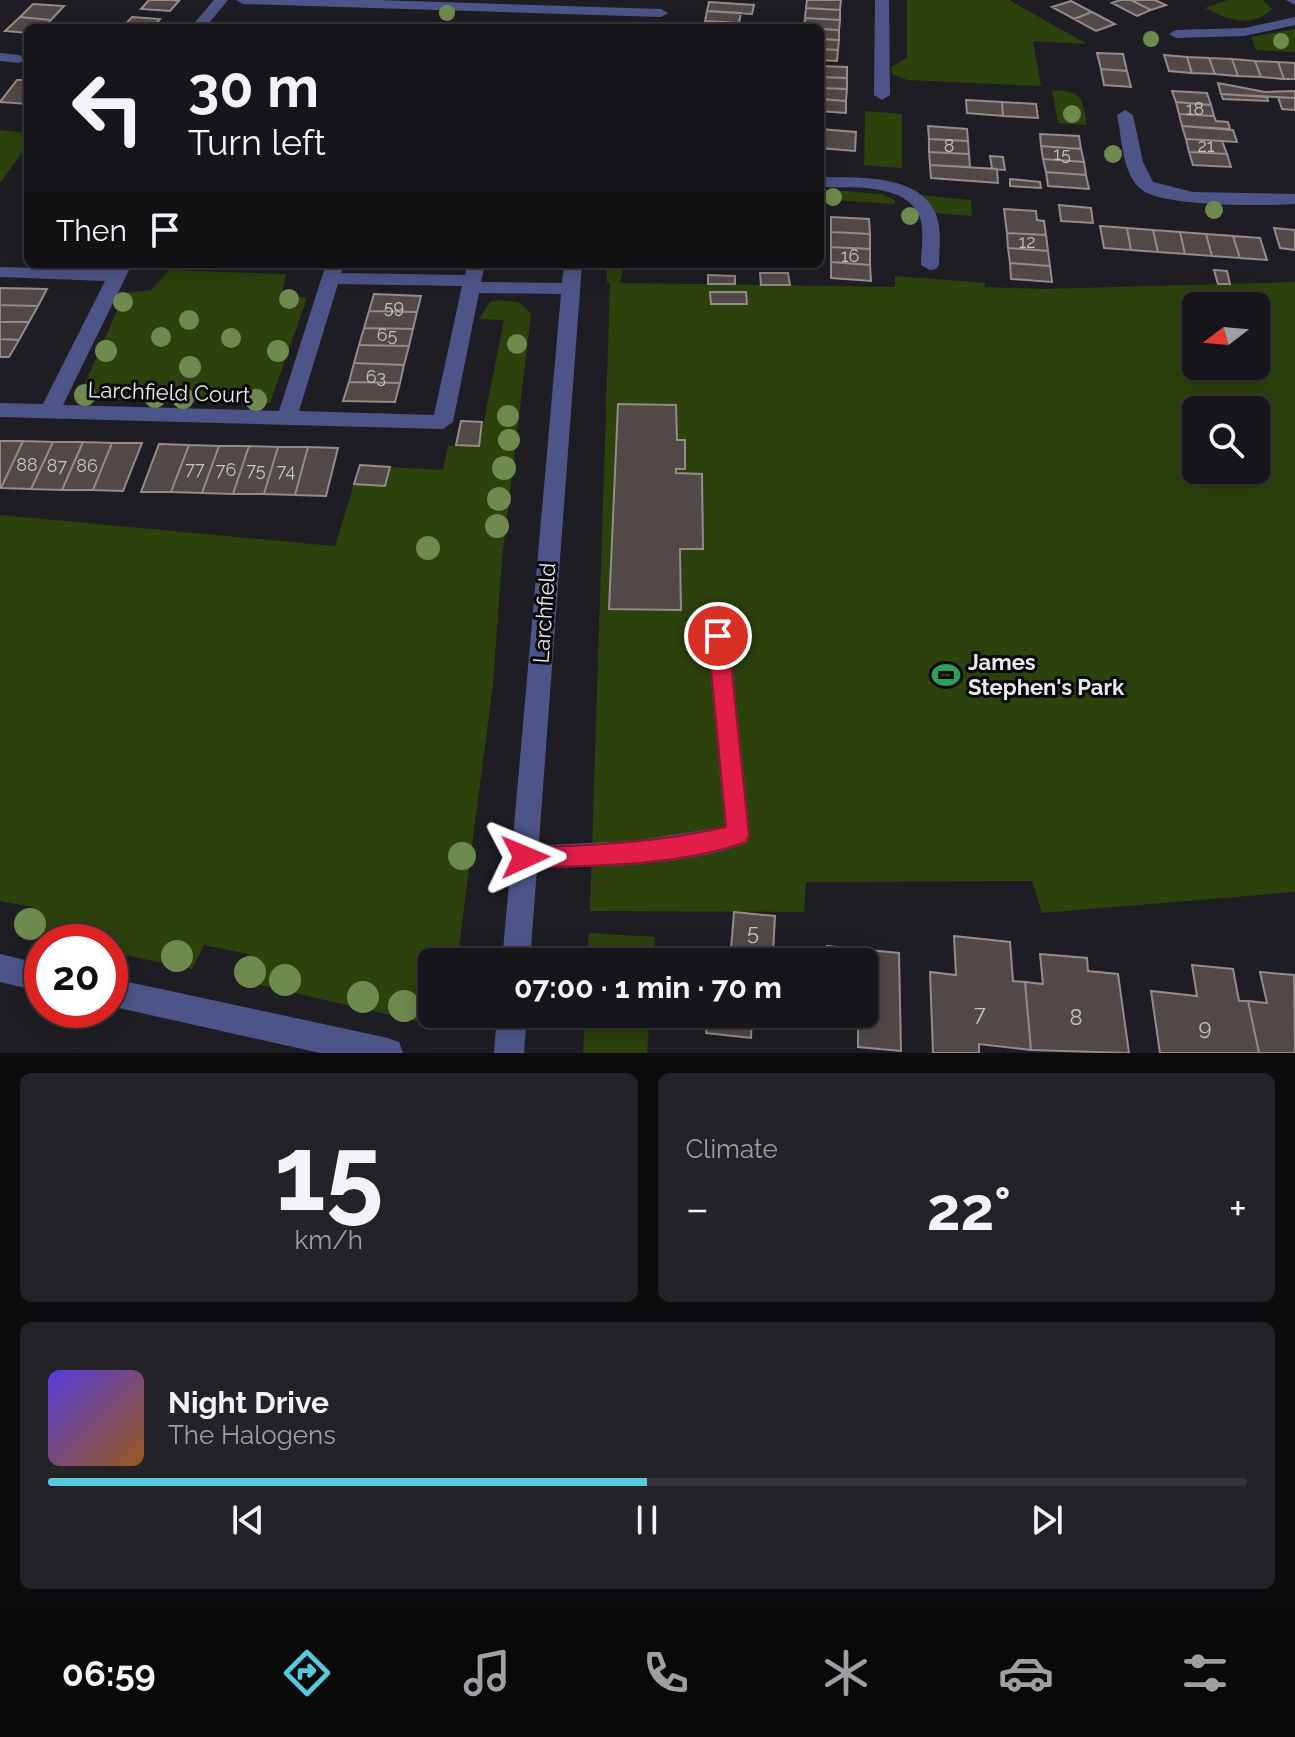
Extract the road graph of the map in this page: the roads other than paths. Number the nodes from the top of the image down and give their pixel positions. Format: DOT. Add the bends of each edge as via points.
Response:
graph roads {
  1 [pos="221,0"];
  2 [pos="243,0"];
  3 [pos="882,0"];
  4 [pos="664,7"];
  5 [pos="1295,21"];
  6 [pos="200,24"];
  7 [pos="1176,34"];
  8 [pos="0,57"];
  9 [pos="19,59"];
  10 [pos="882,95"];
  11 [pos="1125,115"];
  12 [pos="824,182"];
  13 [pos="1295,199"];
  14 [pos="930,265"];
  15 [pos="572,268"];
  16 [pos="120,270"];
  17 [pos="333,271"];
  18 [pos="0,272"];
  19 [pos="473,277"];
  20 [pos="568,289"];
  21 [pos="0,410"];
  22 [pos="49,412"];
  23 [pos="286,420"];
  24 [pos="718,636"];
  25 [pos="525,857"];
  26 [pos="517,948"];
  27 [pos="0,968"];
  28 [pos="24,974"];
  29 [pos="128,996"];
  30 [pos="511,1028"];
  31 [pos="388,1053"];
  32 [pos="509,1053"];
  1 -- 6 [label="street"];
  2 -- 4 [label="street"];
  3 -- 10 [label="street"];
  5 -- 7 [label="street" via="1244,32"];
  8 -- 9 [label="street"];
  11 -- 13 [label="street" via="1141,179 1150,190 1170,196"];
  12 -- 14 [label="street" via="879,186 912,197 926,211"];
  15 -- 20 [label="street, Larchfield"];
  16 -- 18 [label="street, Larchfield Court"];
  16 -- 22 [label="street, Larchfield Court"];
  17 -- 19 [label="street"];
  17 -- 23 [label="street"];
  19 -- 20 [label="street"];
  19 -- 23 [label="street, Larchfield Court" via="443,422"];
  20 -- 25 [label="street, Larchfield"];
  21 -- 22 [label="street, Larchfield Court"];
  22 -- 23 [label="street, Larchfield Court"];
  24 -- 25 [label="lane" via="738,835 598,856"];
  25 -- 26 [label="street, Larchfield"];
  27 -- 28 [label="street"];
  29 -- 31 [label="street"];
  30 -- 32 [label="street"];
}
